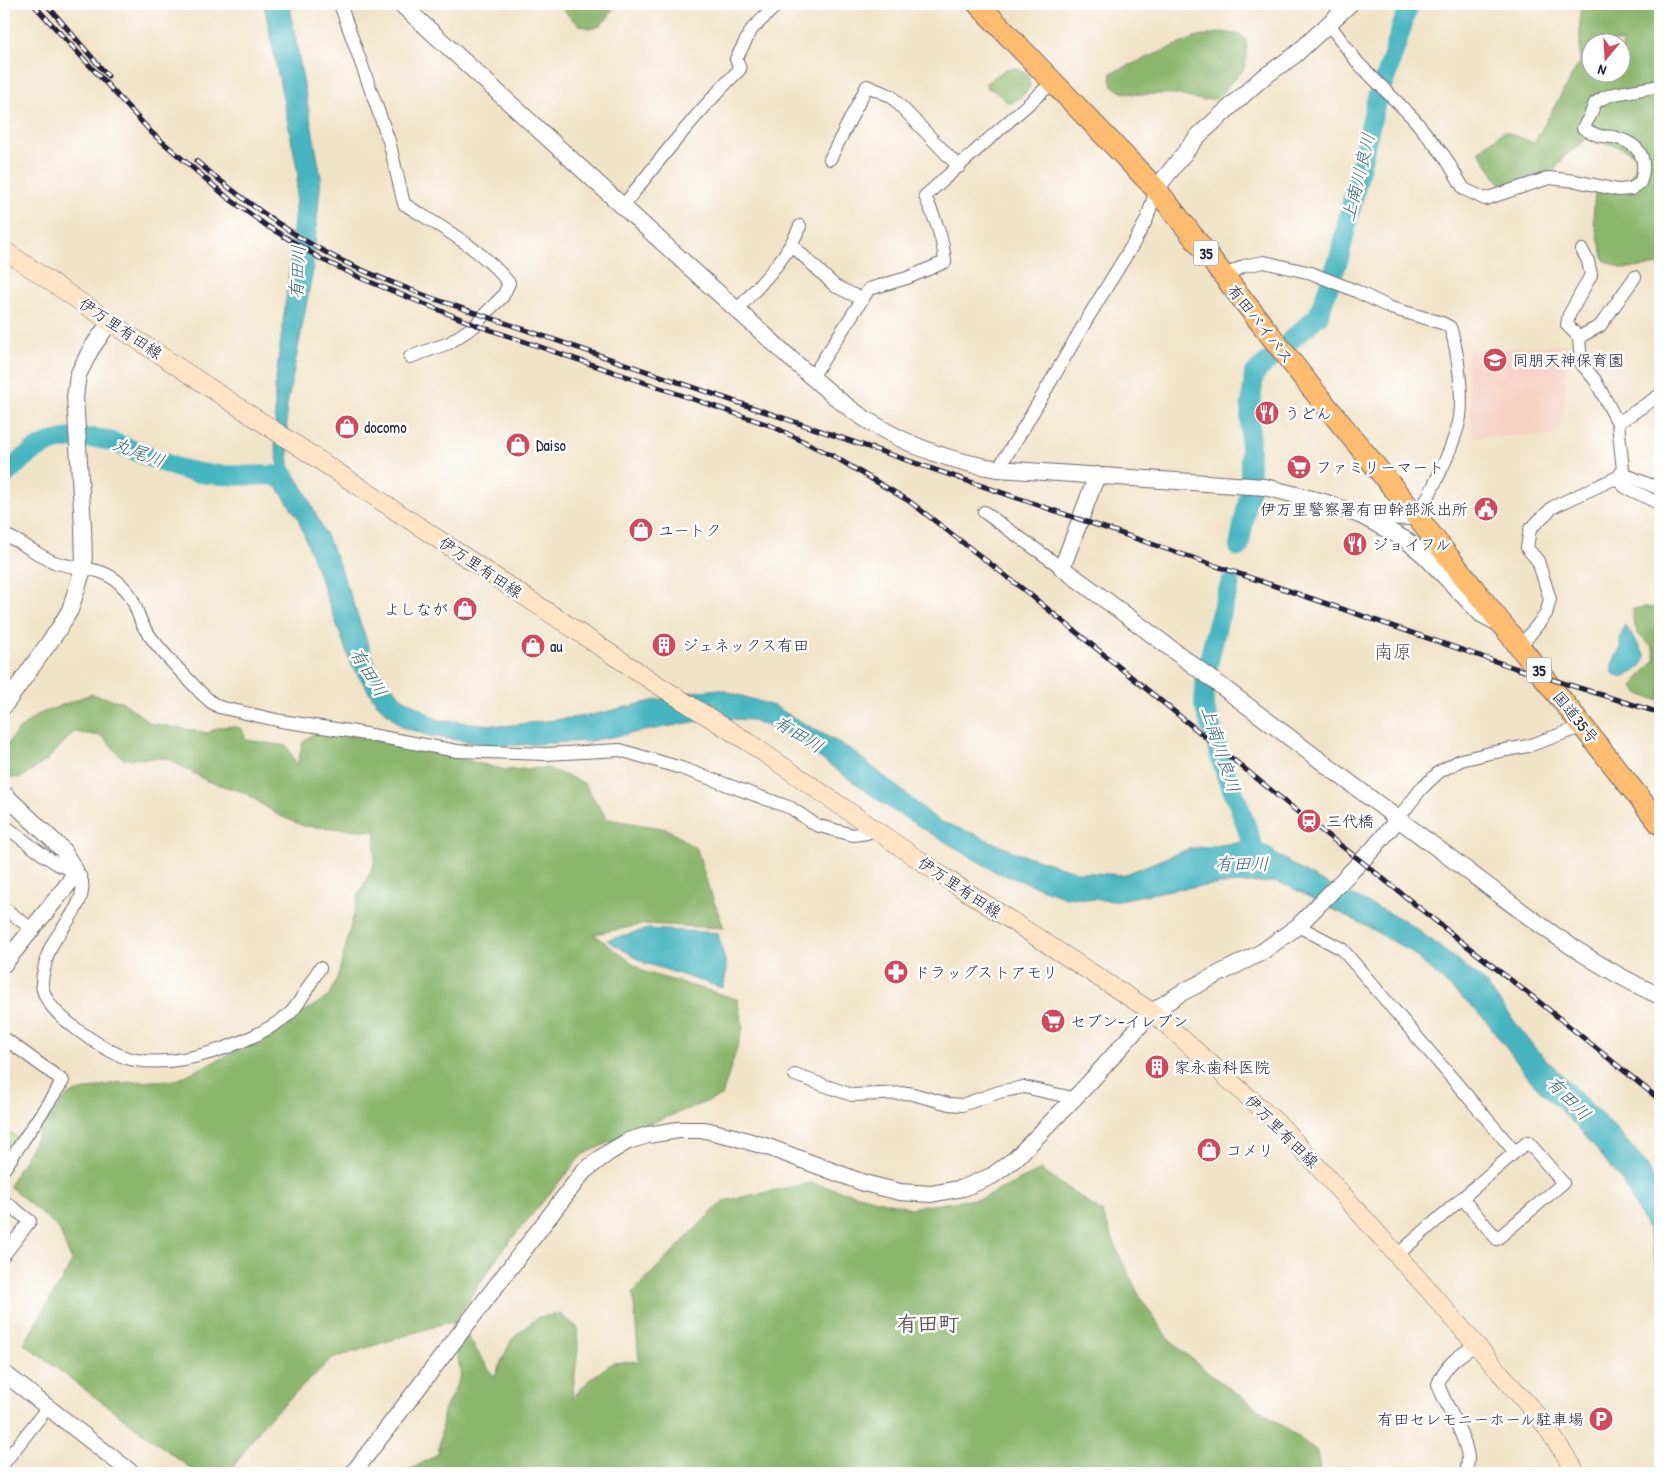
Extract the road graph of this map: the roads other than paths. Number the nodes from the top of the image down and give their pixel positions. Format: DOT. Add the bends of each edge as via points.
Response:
graph roads {
  1 [pos="340,4"];
  2 [pos="402,4"];
  3 [pos="778,4"];
  4 [pos="978,4"];
  5 [pos="1350,4"];
  6 [pos="1329,24"];
  7 [pos="1053,82"];
  8 [pos="1660,86"];
  9 [pos="830,159"];
  10 [pos="958,167"];
  11 [pos="1156,189"];
  12 [pos="623,206"];
  13 [pos="800,226"];
  14 [pos="792,245"];
  15 [pos="4,250"];
  16 [pos="1582,250"];
  17 [pos="1635,278"];
  18 [pos="1226,280"];
  19 [pos="862,299"];
  20 [pos="737,310"];
  21 [pos="110,322"];
  22 [pos="1579,336"];
  23 [pos="410,357"];
  24 [pos="812,377"];
  25 [pos="1660,395"];
  26 [pos="1618,424"];
  27 [pos="998,469"];
  28 [pos="1097,475"];
  29 [pos="1618,475"];
  30 [pos="1660,489"];
  31 [pos="1660,504"];
  32 [pos="984,512"];
  33 [pos="1362,516"];
  34 [pos="1417,517"];
  35 [pos="4,534"];
  36 [pos="84,566"];
  37 [pos="1062,568"];
  38 [pos="1503,626"];
  39 [pos="1520,647"];
  40 [pos="4,706"];
  41 [pos="1584,726"];
  42 [pos="4,794"];
  43 [pos="1398,819"];
  44 [pos="1660,824"];
  45 [pos="4,825"];
  46 [pos="872,827"];
  47 [pos="75,870"];
  48 [pos="4,908"];
  49 [pos="1304,922"];
  50 [pos="32,930"];
  51 [pos="4,964"];
  52 [pos="320,968"];
  53 [pos="1660,996"];
  54 [pos="1152,1012"];
  55 [pos="4,1038"];
  56 [pos="795,1074"];
  57 [pos="1073,1098"];
  58 [pos="1515,1152"];
  59 [pos="4,1169"];
  60 [pos="1462,1198"];
  61 [pos="4,1201"];
  62 [pos="4,1255"];
  63 [pos="1397,1255"];
  64 [pos="1476,1345"];
  65 [pos="4,1373"];
  66 [pos="48,1407"];
  67 [pos="4,1463"];
  68 [pos="132,1473"];
  69 [pos="353,1473"];
  70 [pos="1466,1473"];
  71 [pos="1576,1473"];
  1 -- 23 [label="street" via="389,140 404,204 496,266 509,283 503,296 476,325 449,343"];
  2 -- 12 [label="street"];
  3 -- 12 [label="street" via="752,29 736,58 740,69 677,138"];
  4 -- 7 [label="highway, 有田バイパス / 35"];
  5 -- 6 [label="street"];
  6 -- 8 [label="street" via="1358,63 1413,118 1445,157 1464,189 1486,199 1549,178 1618,190 1631,189 1640,183 1644,167 1634,144 1583,128 1595,104 1603,98"];
  6 -- 11 [label="street" via="1211,123"];
  7 -- 10 [label="street"];
  7 -- 11 [label="highway, 有田バイパス / 35"];
  9 -- 10 [label="street" via="867,86 891,96"];
  10 -- 19 [label="street" via="925,196 939,227 944,262 907,278 869,289"];
  11 -- 18 [label="highway, 有田バイパス / 35"];
  11 -- 27 [label="street" via="1135,241"];
  12 -- 20 [label="street"];
  13 -- 14 [label="street"];
  14 -- 19 [label="street" via="835,286"];
  14 -- 20 [label="street"];
  15 -- 21 [label="main road, 伊万里有田線"];
  16 -- 22 [label="street" via="1591,275 1569,315 1568,325"];
  17 -- 22 [label="street" via="1600,326"];
  18 -- 34 [label="highway, 有田バイパス / 35"];
  18 -- 34 [label="street" via="1244,266 1264,262 1311,273 1391,308 1450,327 1458,363 1458,425"];
  19 -- 24 [label="street"];
  20 -- 24 [label="street"];
  21 -- 36 [label="street" via="78,375 75,397"];
  21 -- 46 [label="main road, 伊万里有田線"];
  22 -- 26 [label="street" via="1581,362 1595,380"];
  24 -- 27 [label="street" via="870,422 899,438 938,455"];
  25 -- 26 [label="street"];
  26 -- 29 [label="street" via="1623,470"];
  27 -- 28 [label="street"];
  28 -- 33 [label="street" via="1265,487 1324,502"];
  28 -- 37 [label="street"];
  29 -- 30 [label="street"];
  29 -- 31 [label="street" via="1624,486"];
  29 -- 39 [label="street" via="1553,507 1530,529 1527,548 1538,561 1550,598 1546,614"];
  32 -- 37 [label="street"];
  33 -- 34 [label="street"];
  33 -- 38 [label="street" via="1406,540 1481,614"];
  34 -- 38 [label="highway, 国道35号 / 35"];
  35 -- 36 [label="street" via="55,562"];
  36 -- 40 [label="street" via="70,610"];
  36 -- 46 [label="street" via="110,575 129,592 145,629 210,702 219,707 457,751 546,754 620,750 681,768 790,808 816,824 853,835 867,833"];
  37 -- 43 [label="street"];
  38 -- 39 [label="highway, 国道35号 / 35"];
  39 -- 41 [label="highway, 国道35号 / 35"];
  41 -- 43 [label="street" via="1528,746 1461,760 1439,772"];
  41 -- 44 [label="highway, 国道35号 / 35"];
  42 -- 47 [label="street" via="62,849"];
  43 -- 49 [label="street"];
  43 -- 53 [label="street" via="1578,951"];
  45 -- 47 [label="street" via="60,866"];
  46 -- 54 [label="main road, 伊万里有田線"];
  47 -- 50 [label="street" via="70,883"];
  47 -- 52 [label="street" via="81,878 82,891 45,964 43,992 62,1018 115,1052 135,1060 181,1060 242,1042 290,1014"];
  48 -- 50 [label="street"];
  49 -- 54 [label="street" via="1262,952 1181,993"];
  49 -- 58 [label="street" via="1342,948"];
  50 -- 51 [label="street"];
  54 -- 57 [label="street"];
  54 -- 63 [label="main road, 伊万里有田線" via="1282,1127"];
  55 -- 59 [label="street" via="63,1081"];
  56 -- 57 [label="street" via="852,1096 909,1093 949,1104 968,1104 1024,1087"];
  57 -- 69 [label="street" via="1016,1158 992,1176 963,1188 931,1194 900,1192 864,1183 768,1147 705,1130 648,1134 628,1141 584,1171"];
  58 -- 60 [label="street"];
  58 -- 60 [label="street" via="1528,1142 1563,1183 1497,1239"];
  60 -- 63 [label="street"];
  61 -- 62 [label="street" via="30,1221"];
  63 -- 64 [label="main road, 伊万里有田線"];
  64 -- 70 [label="street" via="1445,1368 1438,1384 1468,1458"];
  64 -- 71 [label="main road, 伊万里有田線" via="1542,1421"];
  65 -- 66 [label="street"];
  66 -- 67 [label="street"];
  66 -- 68 [label="street"];
}
